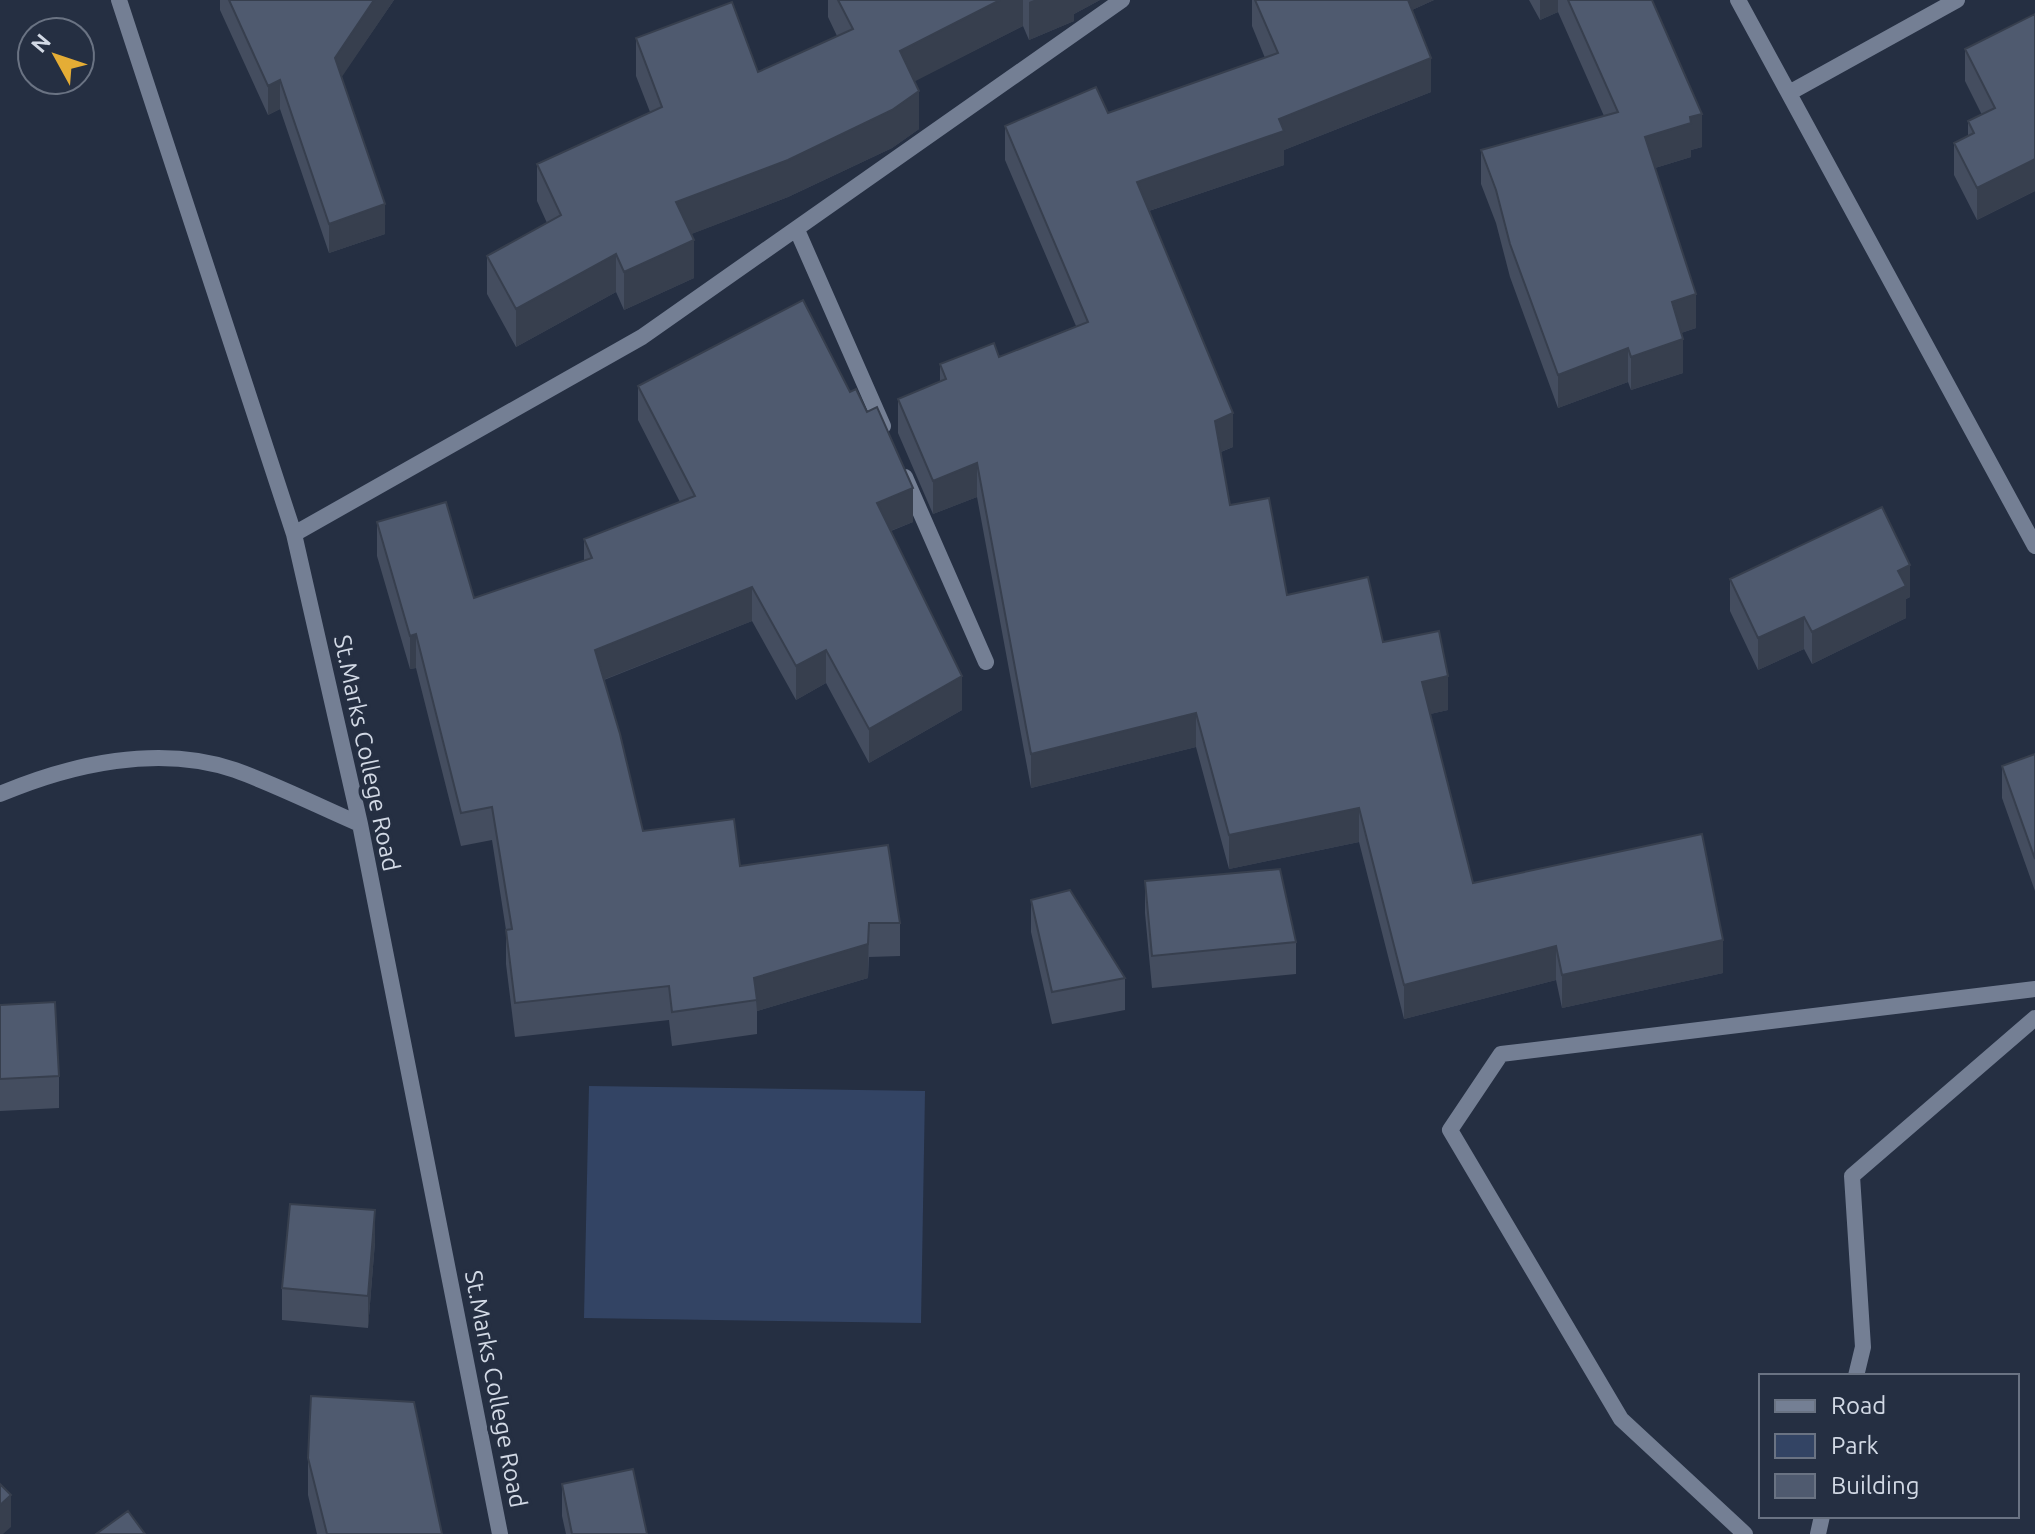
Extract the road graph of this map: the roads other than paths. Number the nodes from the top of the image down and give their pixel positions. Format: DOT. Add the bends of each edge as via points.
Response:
graph roads {
  1 [pos="119,0"];
  2 [pos="1122,0"];
  3 [pos="1738,0"];
  4 [pos="1957,0"];
  5 [pos="1789,93"];
  6 [pos="797,230"];
  7 [pos="294,534"];
  8 [pos="2035,546"];
  9 [pos="986,662"];
  10 [pos="0,794"];
  11 [pos="360,824"];
  12 [pos="2035,989"];
  13 [pos="2035,1018"];
  14 [pos="1856,1374"];
  15 [pos="500,1534"];
  16 [pos="1745,1534"];
  1 -- 7 [label="street, St.Marks College Road"];
  2 -- 6 [label="street"];
  3 -- 5 [label="street"];
  4 -- 5 [label="street"];
  5 -- 8 [label="street"];
  6 -- 7 [label="street" via="642,337"];
  6 -- 9 [label="street"];
  7 -- 11 [label="street, St.Marks College Road"];
  10 -- 11 [label="street" via="42,776 111,762 178,759 233,770"];
  11 -- 15 [label="street, St.Marks College Road"];
  12 -- 16 [label="street" via="1501,1054 1450,1130 1621,1419"];
  13 -- 14 [label="street" via="1852,1176 1863,1347"];
}
